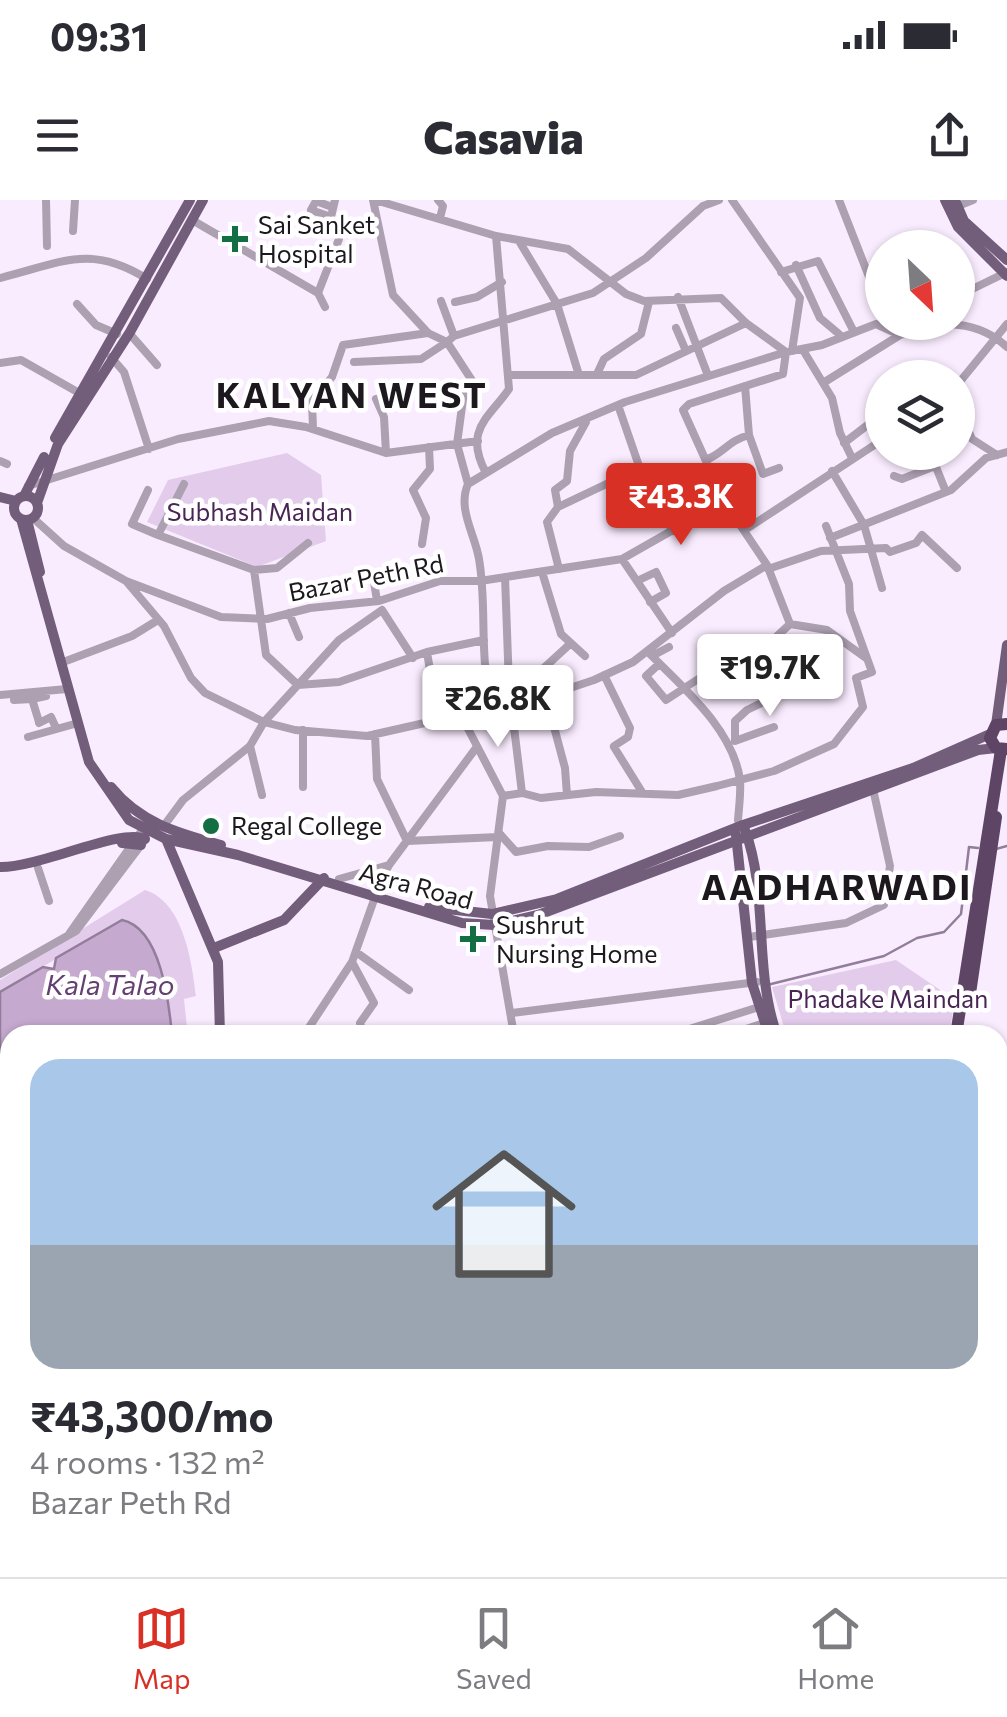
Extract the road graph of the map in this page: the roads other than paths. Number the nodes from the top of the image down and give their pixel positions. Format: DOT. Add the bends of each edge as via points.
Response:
graph roads {
  1 [pos="46,200"];
  2 [pos="75,200"];
  3 [pos="190,200"];
  4 [pos="203,200"];
  5 [pos="374,200"];
  6 [pos="438,200"];
  7 [pos="719,200"];
  8 [pos="732,200"];
  9 [pos="838,200"];
  10 [pos="945,200"];
  11 [pos="964,201"];
  12 [pos="440,218"];
  13 [pos="192,220"];
  14 [pos="73,231"];
  15 [pos="496,236"];
  16 [pos="339,240"];
  17 [pos="520,241"];
  18 [pos="47,246"];
  19 [pos="1007,260"];
  20 [pos="796,265"];
  21 [pos="865,268"];
  22 [pos="781,272"];
  23 [pos="1006,276"];
  24 [pos="0,278"];
  25 [pos="147,279"];
  26 [pos="610,280"];
  27 [pos="502,282"];
  28 [pos="975,289"];
  29 [pos="318,293"];
  30 [pos="678,298"];
  31 [pos="441,301"];
  32 [pos="455,302"];
  33 [pos="649,302"];
  34 [pos="76,304"];
  35 [pos="557,304"];
  36 [pos="325,306"];
  37 [pos="504,321"];
  38 [pos="746,324"];
  39 [pos="1007,324"];
  40 [pos="975,326"];
  41 [pos="865,327"];
  42 [pos="676,328"];
  43 [pos="853,329"];
  44 [pos="123,334"];
  45 [pos="428,334"];
  46 [pos="997,338"];
  47 [pos="448,340"];
  48 [pos="891,340"];
  49 [pos="697,345"];
  50 [pos="1007,347"];
  51 [pos="803,350"];
  52 [pos="686,352"];
  53 [pos="789,352"];
  54 [pos="110,356"];
  55 [pos="354,362"];
  56 [pos="0,363"];
  57 [pos="975,364"];
  58 [pos="156,365"];
  59 [pos="708,373"];
  60 [pos="596,374"];
  61 [pos="510,375"];
  62 [pos="579,375"];
  63 [pos="823,383"];
  64 [pos="745,386"];
  65 [pos="84,396"];
  66 [pos="376,399"];
  67 [pos="618,405"];
  68 [pos="594,416"];
  69 [pos="865,427"];
  70 [pos="313,429"];
  71 [pos="749,435"];
  72 [pos="975,436"];
  73 [pos="478,441"];
  74 [pos="457,444"];
  75 [pos="844,444"];
  76 [pos="429,447"];
  77 [pos="149,449"];
  78 [pos="865,450"];
  79 [pos="386,453"];
  80 [pos="1002,454"];
  81 [pos="852,458"];
  82 [pos="708,460"];
  83 [pos="44,465"];
  84 [pos="640,468"];
  85 [pos="779,468"];
  86 [pos="924,470"];
  87 [pos="937,470"];
  88 [pos="832,471"];
  89 [pos="486,473"];
  90 [pos="894,476"];
  91 [pos="42,482"];
  92 [pos="184,484"];
  93 [pos="468,484"];
  94 [pos="148,490"];
  95 [pos="946,492"];
  96 [pos="0,497"];
  97 [pos="724,501"];
  98 [pos="0,505"];
  99 [pos="23,507"];
  100 [pos="558,507"];
  101 [pos="864,525"];
  102 [pos="826,526"];
  103 [pos="674,530"];
  104 [pos="745,530"];
  105 [pos="158,534"];
  106 [pos="830,538"];
  107 [pos="308,543"];
  108 [pos="422,544"];
  109 [pos="834,550"];
  110 [pos="871,550"];
  111 [pos="622,559"];
  112 [pos="768,567"];
  113 [pos="958,568"];
  114 [pos="559,569"];
  115 [pos="254,570"];
  116 [pos="385,572"];
  117 [pos="542,572"];
  118 [pos="505,576"];
  119 [pos="126,581"];
  120 [pos="480,581"];
  121 [pos="636,581"];
  122 [pos="882,588"];
  123 [pos="157,591"];
  124 [pos="650,602"];
  125 [pos="380,604"];
  126 [pos="148,608"];
  127 [pos="290,613"];
  128 [pos="259,618"];
  129 [pos="158,620"];
  130 [pos="790,624"];
  131 [pos="672,633"];
  132 [pos="299,637"];
  133 [pos="775,638"];
  134 [pos="484,640"];
  135 [pos="570,644"];
  136 [pos="1007,645"];
  137 [pos="670,648"];
  138 [pos="427,652"];
  139 [pos="586,656"];
  140 [pos="653,657"];
  141 [pos="412,658"];
  142 [pos="869,660"];
  143 [pos="66,661"];
  144 [pos="684,669"];
  145 [pos="604,675"];
  146 [pos="671,676"];
  147 [pos="298,685"];
  148 [pos="684,688"];
  149 [pos="67,689"];
  150 [pos="0,695"];
  151 [pos="46,696"];
  152 [pos="32,699"];
  153 [pos="542,699"];
  154 [pos="14,700"];
  155 [pos="514,708"];
  156 [pos="495,713"];
  157 [pos="438,720"];
  158 [pos="39,722"];
  159 [pos="264,722"];
  160 [pos="78,723"];
  161 [pos="465,723"];
  162 [pos="774,727"];
  163 [pos="56,728"];
  164 [pos="998,728"];
  165 [pos="303,730"];
  166 [pos="43,732"];
  167 [pos="376,734"];
  168 [pos="28,737"];
  169 [pos="731,742"];
  170 [pos="250,746"];
  171 [pos="476,748"];
  172 [pos="1003,751"];
  173 [pos="1005,772"];
  174 [pos="740,779"];
  175 [pos="303,787"];
  176 [pos="873,789"];
  177 [pos="642,792"];
  178 [pos="522,793"];
  179 [pos="262,794"];
  180 [pos="567,795"];
  181 [pos="503,796"];
  182 [pos="740,830"];
  183 [pos="149,833"];
  184 [pos="499,835"];
  185 [pos="620,836"];
  186 [pos="989,838"];
  187 [pos="407,841"];
  188 [pos="986,854"];
  189 [pos="389,865"];
  190 [pos="38,868"];
  191 [pos="0,869"];
  192 [pos="324,878"];
  193 [pos="339,879"];
  194 [pos="375,894"];
  195 [pos="50,901"];
  196 [pos="493,919"];
  197 [pos="754,936"];
  198 [pos="214,948"];
  199 [pos="356,952"];
  200 [pos="352,962"];
  201 [pos="0,974"];
  202 [pos="757,982"];
  203 [pos="409,990"];
  204 [pos="760,1006"];
  205 [pos="512,1013"];
  206 [pos="220,1025"];
  207 [pos="311,1025"];
  208 [pos="361,1025"];
  209 [pos="513,1025"];
  210 [pos="701,1025"];
  211 [pos="768,1025"];
  212 [pos="769,1025"];
  213 [pos="958,1025"];
  214 [pos="966,1025"];
  1 -- 18 [label="street"];
  2 -- 14 [label="street"];
  3 -- 25 [label="main road"];
  4 -- 13 [label="main road"];
  5 -- 12 [label="street"];
  5 -- 45 [label="street" via="393,294"];
  6 -- 12 [label="street"];
  7 -- 26 [label="street"];
  8 -- 22 [label="street"];
  9 -- 21 [label="street"];
  10 -- 23 [label="main road" via="958,227"];
  11 -- 19 [label="main road" via="976,235"];
  12 -- 15 [label="street"];
  13 -- 29 [label="street"];
  13 -- 44 [label="main road"];
  15 -- 17 [label="street"];
  15 -- 27 [label="street"];
  16 -- 29 [label="street"];
  17 -- 26 [label="street" via="568,249"];
  17 -- 35 [label="street"];
  20 -- 22 [label="street"];
  20 -- 43 [label="street" via="818,261"];
  20 -- 43 [label="street" via="833,334"];
  22 -- 53 [label="street" via="800,298"];
  23 -- 28 [label="street"];
  24 -- 25 [label="street" via="99,256"];
  25 -- 44 [label="main road"];
  26 -- 33 [label="street"];
  26 -- 35 [label="street" via="594,293"];
  27 -- 32 [label="street"];
  27 -- 37 [label="street"];
  29 -- 36 [label="street"];
  30 -- 33 [label="street"];
  30 -- 38 [label="street" via="721,298"];
  30 -- 49 [label="street"];
  31 -- 47 [label="street"];
  33 -- 60 [label="street" via="641,334 604,359"];
  34 -- 44 [label="street" via="96,325"];
  35 -- 37 [label="street"];
  35 -- 62 [label="street"];
  37 -- 47 [label="street"];
  37 -- 61 [label="street"];
  38 -- 49 [label="street"];
  38 -- 53 [label="street"];
  39 -- 46 [label="street"];
  40 -- 46 [label="street"];
  41 -- 43 [label="street"];
  42 -- 52 [label="street"];
  43 -- 51 [label="street"];
  44 -- 54 [label="main road"];
  44 -- 58 [label="street"];
  45 -- 47 [label="street"];
  45 -- 70 [label="street" via="343,345 332,376 312,401"];
  46 -- 50 [label="street"];
  46 -- 57 [label="street"];
  47 -- 55 [label="street" via="421,360"];
  47 -- 74 [label="street" via="473,382 462,399"];
  48 -- 63 [label="street"];
  49 -- 52 [label="street"];
  49 -- 59 [label="street"];
  51 -- 53 [label="street"];
  51 -- 63 [label="street"];
  52 -- 60 [label="street" via="636,375"];
  53 -- 59 [label="street"];
  53 -- 64 [label="street" via="783,374"];
  54 -- 65 [label="main road"];
  54 -- 77 [label="street" via="124,372"];
  56 -- 65 [label="street" via="30,364"];
  59 -- 67 [label="street"];
  60 -- 62 [label="street"];
  61 -- 62 [label="street"];
  61 -- 73 [label="street" via="509,388 483,416"];
  63 -- 75 [label="street"];
  64 -- 71 [label="street"];
  64 -- 82 [label="street" via="684,410"];
  65 -- 83 [label="main road"];
  66 -- 79 [label="street"];
  67 -- 68 [label="street"];
  67 -- 84 [label="street"];
  68 -- 89 [label="street"];
  68 -- 100 [label="street" via="573,442 567,481 555,490"];
  69 -- 75 [label="street"];
  70 -- 77 [label="street" via="269,421"];
  70 -- 79 [label="street"];
  71 -- 82 [label="street"];
  71 -- 85 [label="street" via="763,474"];
  72 -- 80 [label="street"];
  73 -- 74 [label="street"];
  73 -- 89 [label="street"];
  74 -- 76 [label="street"];
  74 -- 93 [label="street"];
  75 -- 81 [label="street"];
  76 -- 79 [label="street"];
  76 -- 108 [label="street" via="430,469 413,490 426,518"];
  77 -- 91 [label="street"];
  78 -- 81 [label="street"];
  80 -- 95 [label="street" via="986,458"];
  81 -- 88 [label="street"];
  82 -- 97 [label="street"];
  83 -- 91 [label="main road"];
  83 -- 99 [label="main road"];
  84 -- 100 [label="street"];
  84 -- 103 [label="street"];
  86 -- 90 [label="street"];
  87 -- 95 [label="street"];
  88 -- 101 [label="street"];
  88 -- 104 [label="street"];
  89 -- 93 [label="street"];
  91 -- 99 [label="street"];
  91 -- 99 [label="main road" via="37,503"];
  92 -- 105 [label="street"];
  93 -- 120 [label="street" via="464,506"];
  94 -- 105 [label="street" via="132,524"];
  95 -- 101 [label="street"];
  96 -- 99 [label="main road"];
  97 -- 103 [label="street, Bazar Peth Rd"];
  97 -- 104 [label="street"];
  98 -- 99 [label="main road"];
  99 -- 119 [label="street" via="64,546"];
  99 -- 143 [label="main road, Agra Road"];
  99 -- 149 [label="main road"];
  100 -- 114 [label="street" via="547,533"];
  101 -- 106 [label="street"];
  101 -- 110 [label="street"];
  102 -- 106 [label="street"];
  103 -- 111 [label="street, Bazar Peth Rd"];
  104 -- 112 [label="street"];
  105 -- 115 [label="street"];
  106 -- 109 [label="street"];
  107 -- 115 [label="street" via="277,568"];
  109 -- 110 [label="street"];
  109 -- 112 [label="street"];
  109 -- 142 [label="street"];
  110 -- 113 [label="street" via="890,552 922,536"];
  110 -- 122 [label="street"];
  111 -- 114 [label="street, Bazar Peth Rd"];
  111 -- 121 [label="street"];
  112 -- 130 [label="street"];
  112 -- 131 [label="street" via="724,591"];
  114 -- 117 [label="street, Bazar Peth Rd"];
  115 -- 128 [label="street"];
  116 -- 125 [label="street" via="373,586"];
  117 -- 118 [label="street, Bazar Peth Rd"];
  117 -- 135 [label="street" via="560,634"];
  118 -- 120 [label="street, Bazar Peth Rd"];
  118 -- 155 [label="street"];
  119 -- 123 [label="street, Bazar Peth Rd"];
  119 -- 126 [label="street"];
  120 -- 125 [label="street, Bazar Peth Rd" via="440,581"];
  120 -- 134 [label="street"];
  121 -- 124 [label="street"];
  121 -- 124 [label="street" via="656,572 666,593"];
  123 -- 126 [label="street"];
  123 -- 128 [label="street, Bazar Peth Rd" via="220,616"];
  124 -- 131 [label="street"];
  125 -- 127 [label="street, Bazar Peth Rd"];
  125 -- 141 [label="street"];
  125 -- 147 [label="street"];
  126 -- 129 [label="street"];
  127 -- 128 [label="street, Bazar Peth Rd"];
  127 -- 132 [label="street"];
  128 -- 147 [label="street" via="266,654"];
  129 -- 143 [label="street"];
  129 -- 159 [label="street" via="206,693"];
  130 -- 133 [label="street"];
  130 -- 142 [label="street" via="827,630"];
  131 -- 140 [label="street"];
  133 -- 148 [label="street" via="752,644"];
  133 -- 169 [label="street" via="786,691 735,721"];
  134 -- 138 [label="street"];
  134 -- 156 [label="street"];
  135 -- 139 [label="street"];
  135 -- 153 [label="street" via="534,677"];
  136 -- 164 [label="main road"];
  137 -- 140 [label="street"];
  138 -- 141 [label="street"];
  138 -- 157 [label="street"];
  140 -- 145 [label="street"];
  140 -- 146 [label="street"];
  140 -- 148 [label="street" via="646,676 665,699"];
  141 -- 147 [label="street" via="339,682"];
  142 -- 174 [label="street" via="872,672 856,678 863,707 834,744"];
  143 -- 183 [label="main road, Agra Road" via="101,773"];
  144 -- 146 [label="street"];
  145 -- 153 [label="street"];
  145 -- 177 [label="street" via="631,732 614,746"];
  146 -- 148 [label="street"];
  147 -- 159 [label="street"];
  148 -- 169 [label="street"];
  149 -- 150 [label="street"];
  149 -- 160 [label="main road"];
  151 -- 152 [label="street"];
  152 -- 154 [label="street"];
  152 -- 158 [label="street"];
  153 -- 155 [label="street"];
  153 -- 180 [label="street"];
  155 -- 156 [label="street"];
  155 -- 178 [label="street"];
  156 -- 161 [label="street"];
  157 -- 161 [label="street"];
  157 -- 167 [label="street"];
  158 -- 163 [label="street" via="52,717"];
  158 -- 166 [label="street"];
  159 -- 165 [label="street"];
  159 -- 170 [label="street"];
  160 -- 163 [label="street"];
  160 -- 183 [label="main road" via="98,779 129,820"];
  161 -- 171 [label="street"];
  162 -- 169 [label="street"];
  163 -- 166 [label="street"];
  164 -- 172 [label="highway"];
  164 -- 182 [label="main road, Agra Road" via="913,768"];
  165 -- 167 [label="street"];
  165 -- 175 [label="street"];
  166 -- 168 [label="street"];
  167 -- 187 [label="street" via="377,778"];
  169 -- 174 [label="street"];
  170 -- 179 [label="street"];
  170 -- 183 [label="street"];
  171 -- 181 [label="street"];
  171 -- 187 [label="street"];
  172 -- 173 [label="highway"];
  172 -- 176 [label="main road, Agra Road" via="978,750"];
  172 -- 186 [label="highway"];
  173 -- 186 [label="highway"];
  174 -- 177 [label="street" via="678,794"];
  174 -- 182 [label="street"];
  176 -- 182 [label="main road, Agra Road"];
  176 -- 197 [label="street" via="890,866 884,905 846,922"];
  177 -- 180 [label="street"];
  178 -- 180 [label="street"];
  178 -- 181 [label="street"];
  181 -- 184 [label="street"];
  182 -- 196 [label="main road, Agra Road"];
  182 -- 197 [label="main road"];
  183 -- 190 [label="main road"];
  183 -- 191 [label="main road"];
  183 -- 192 [label="main road, Agra Road"];
  183 -- 198 [label="main road"];
  183 -- 201 [label="street" via="76,931"];
  184 -- 185 [label="street" via="516,852 588,848"];
  184 -- 187 [label="street"];
  184 -- 196 [label="street"];
  186 -- 188 [label="highway"];
  187 -- 189 [label="street"];
  188 -- 213 [label="highway"];
  188 -- 214 [label="highway"];
  189 -- 193 [label="street"];
  189 -- 194 [label="street"];
  190 -- 191 [label="main road"];
  190 -- 195 [label="street"];
  192 -- 193 [label="main road, Agra Road"];
  192 -- 194 [label="main road, Agra Road"];
  192 -- 198 [label="main road" via="284,920"];
  193 -- 194 [label="main road, Agra Road"];
  194 -- 196 [label="main road, Agra Road"];
  194 -- 199 [label="street"];
  196 -- 205 [label="street"];
  197 -- 202 [label="main road"];
  198 -- 206 [label="main road"];
  199 -- 200 [label="street"];
  199 -- 203 [label="street"];
  200 -- 207 [label="street"];
  200 -- 208 [label="street" via="374,1003"];
  202 -- 204 [label="main road"];
  202 -- 205 [label="street"];
  202 -- 212 [label="main road"];
  204 -- 210 [label="street"];
  204 -- 211 [label="main road"];
  205 -- 209 [label="street"];
}
